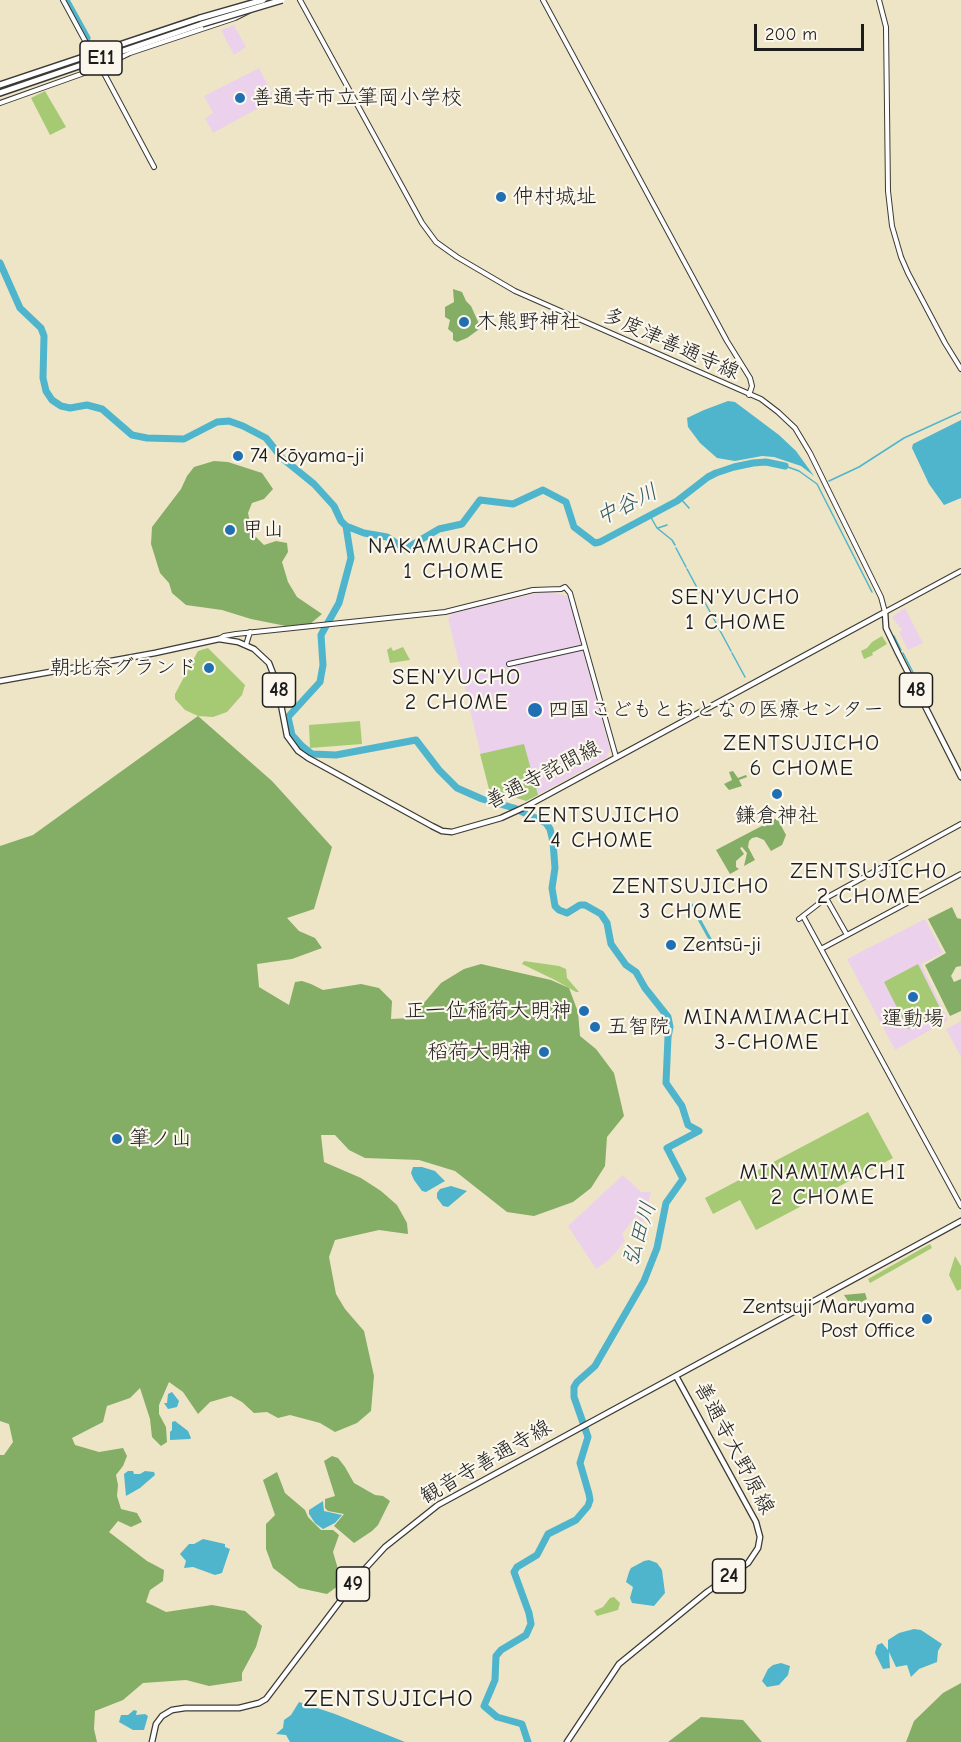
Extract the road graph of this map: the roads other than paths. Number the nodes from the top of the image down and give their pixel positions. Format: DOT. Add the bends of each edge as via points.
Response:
graph roads {
  1 [pos="63,0"];
  2 [pos="261,0"];
  3 [pos="282,0"];
  4 [pos="300,0"];
  5 [pos="543,0"];
  6 [pos="879,0"];
  7 [pos="201,21"];
  8 [pos="90,50"];
  9 [pos="99,65"];
  10 [pos="0,85"];
  11 [pos="0,93"];
  12 [pos="0,104"];
  13 [pos="154,167"];
  14 [pos="961,369"];
  15 [pos="749,395"];
  16 [pos="961,571"];
  17 [pos="885,612"];
  18 [pos="250,632"];
  19 [pos="219,639"];
  20 [pos="246,645"];
  21 [pos="585,647"];
  22 [pos="509,664"];
  23 [pos="0,681"];
  24 [pos="616,757"];
  25 [pos="961,762"];
  26 [pos="955,765"];
  27 [pos="961,777"];
  28 [pos="961,824"];
  29 [pos="961,874"];
  30 [pos="826,898"];
  31 [pos="847,935"];
  32 [pos="821,949"];
  33 [pos="961,1206"];
  34 [pos="961,1221"];
  35 [pos="676,1376"];
  36 [pos="152,1742"];
  37 [pos="567,1742"];
  1 -- 8 [label="street"];
  2 -- 7 [label="highway, E11, bridge"];
  2 -- 9 [label="street" via="241,16"];
  3 -- 7 [label="highway, E11, bridge"];
  4 -- 15 [label="street, 多度津善通寺線" via="436,242 515,291"];
  5 -- 15 [label="street" via="750,378"];
  6 -- 14 [label="street" via="886,27 892,226 908,273"];
  7 -- 10 [label="highway, E11"];
  7 -- 11 [label="highway, E11"];
  9 -- 12 [label="street"];
  9 -- 13 [label="street"];
  15 -- 17 [label="street, 多度津善通寺線" via="778,412 804,441"];
  16 -- 17 [label="street"];
  17 -- 24 [label="main road, 善通寺詫間線 / 48"];
  17 -- 26 [label="main road, 48" via="886,628"];
  18 -- 19 [label="street"];
  18 -- 20 [label="street"];
  18 -- 21 [label="street" via="445,612 533,590 565,587"];
  19 -- 20 [label="main road, 善通寺詫間線 / 48"];
  19 -- 23 [label="main road, 善通寺詫間線 / 48"];
  20 -- 24 [label="main road, 善通寺詫間線 / 48" via="268,663 277,684 287,736 298,751 442,831 452,832 520,810"];
  21 -- 22 [label="street"];
  21 -- 24 [label="street"];
  25 -- 26 [label="main road"];
  26 -- 27 [label="main road"];
  28 -- 30 [label="street"];
  29 -- 31 [label="street"];
  30 -- 31 [label="street"];
  30 -- 32 [label="street" via="801,918"];
  31 -- 32 [label="street"];
  32 -- 33 [label="street"];
  34 -- 35 [label="main road, 善通寺大野原線"];
  35 -- 36 [label="main road, 観音寺善通寺線 / 49" via="438,1505 385,1546 267,1699 239,1708 172,1710 156,1724"];
  35 -- 37 [label="main road, 善通寺大野原線 / 24" via="756,1522 758,1548 748,1563 619,1664"];
}
